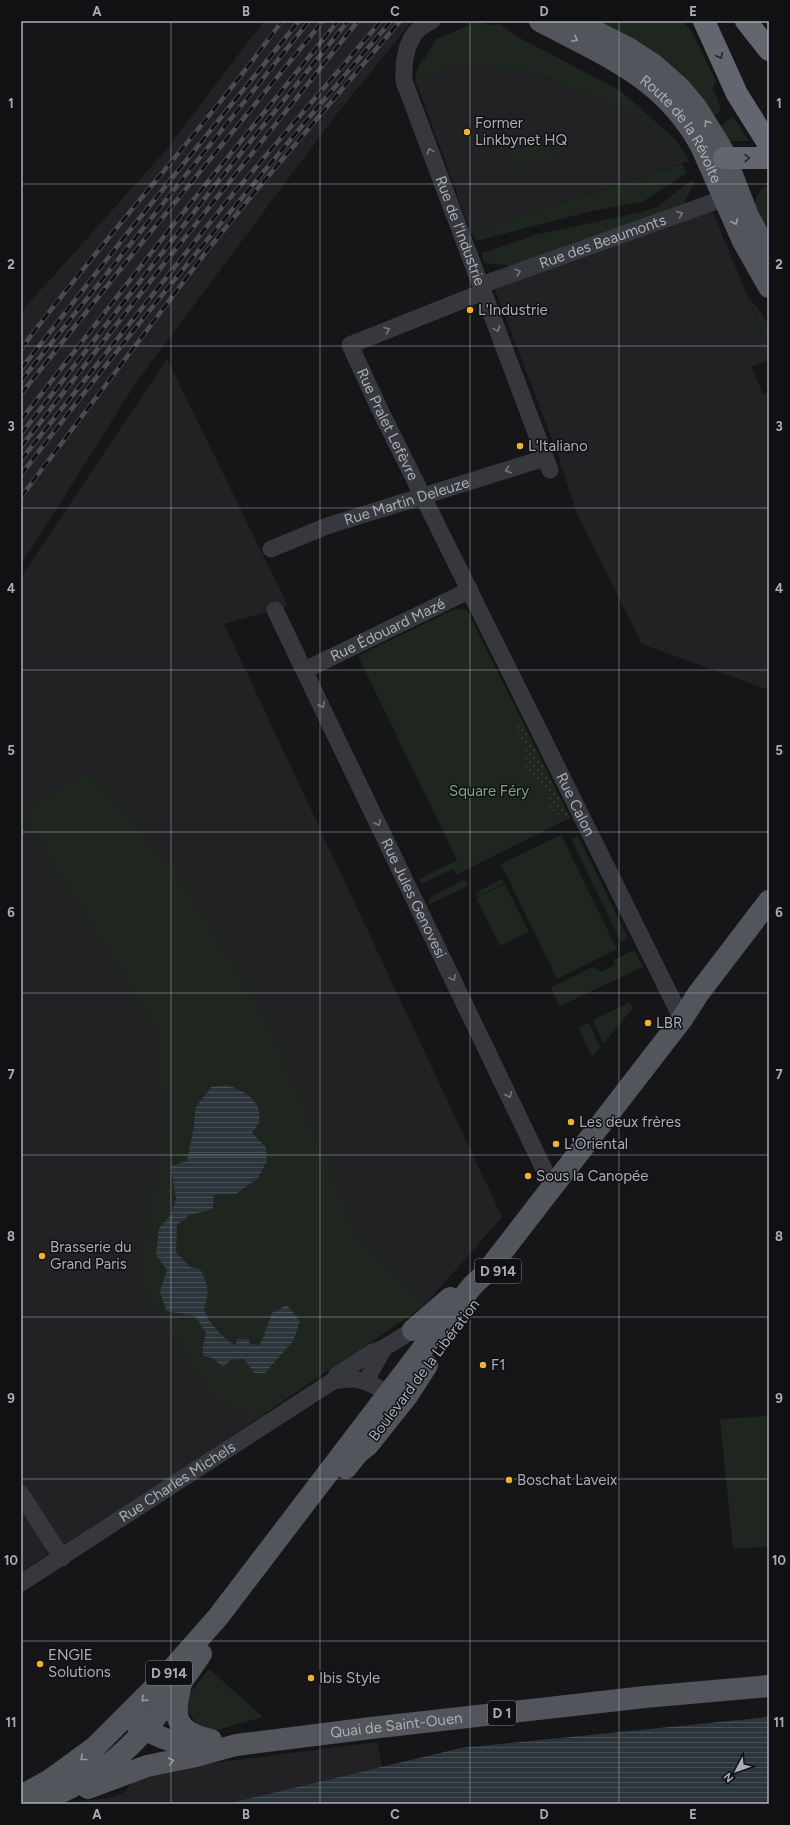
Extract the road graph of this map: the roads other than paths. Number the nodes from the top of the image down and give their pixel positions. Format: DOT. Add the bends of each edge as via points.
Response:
graph roads {
  1 [pos="432,21"];
  2 [pos="540,21"];
  3 [pos="575,21"];
  4 [pos="704,21"];
  5 [pos="746,21"];
  6 [pos="769,50"];
  7 [pos="769,145"];
  8 [pos="702,148"];
  9 [pos="724,158"];
  10 [pos="769,158"];
  11 [pos="725,198"];
  12 [pos="769,255"];
  13 [pos="769,287"];
  14 [pos="482,289"];
  15 [pos="350,344"];
  16 [pos="548,464"];
  17 [pos="424,497"];
  18 [pos="271,550"];
  19 [pos="470,590"];
  20 [pos="275,610"];
  21 [pos="305,670"];
  22 [pos="769,902"];
  23 [pos="769,918"];
  24 [pos="682,1019"];
  25 [pos="546,1194"];
  26 [pos="443,1322"];
  27 [pos="413,1330"];
  28 [pos="384,1348"];
  29 [pos="333,1381"];
  30 [pos="368,1382"];
  31 [pos="394,1400"];
  32 [pos="21,1494"];
  33 [pos="62,1558"];
  34 [pos="21,1583"];
  35 [pos="181,1682"];
  36 [pos="769,1686"];
  37 [pos="128,1716"];
  38 [pos="144,1730"];
  39 [pos="112,1732"];
  40 [pos="236,1745"];
  41 [pos="128,1748"];
  42 [pos="147,1766"];
  43 [pos="76,1785"];
  44 [pos="21,1796"];
  45 [pos="34,1804"];
  14 -- 1 [label="street, Rue de l'Industrie, one-way" via="404,81 403,62 406,47 416,32"];
  2 -- 8 [label="main road, Route de la Révolte, one-way" via="640,75 677,111 695,134"];
  9 -- 3 [label="main road, Route de la Révolte, one-way" via="722,149 708,125 680,88 654,65 628,48"];
  4 -- 7 [label="highway, one-way" via="737,94"];
  5 -- 6 [label="highway"];
  8 -- 9 [label="main road"];
  8 -- 11 [label="main road, Route de la Révolte"];
  9 -- 10 [label="highway, one-way"];
  9 -- 12 [label="main road, Route de la Révolte" via="748,216"];
  11 -- 13 [label="main road, Route de la Révolte, one-way" via="743,241"];
  14 -- 11 [label="street, Rue des Beaumonts, one-way"];
  15 -- 14 [label="street, Rue des Beaumonts, one-way"];
  14 -- 16 [label="street, Rue de l'Industrie, one-way"];
  15 -- 17 [label="street, Rue Pralet Lefèvre"];
  16 -- 17 [label="street, Rue Martin Deleuze, one-way"];
  17 -- 18 [label="street, Rue Martin Deleuze" via="327,526"];
  17 -- 19 [label="street, Rue Pralet Lefèvre"];
  19 -- 21 [label="street, Rue Édouard Mazé"];
  19 -- 24 [label="street, Rue Calon"];
  20 -- 21 [label="street, Rue Jules Genovesi"];
  21 -- 25 [label="street, Rue Jules Genovesi, one-way"];
  22 -- 24 [label="main road, Boulevard de la Libération / D 914" via="698,994"];
  23 -- 31 [label="main road, Boulevard de la Libération / D 914" via="443,1343"];
  24 -- 25 [label="main road, Boulevard de la Libération / D 914"];
  25 -- 26 [label="main road, Boulevard de la Libération / D 914" via="486,1274 473,1285"];
  25 -- 27 [label="main road" via="527,1209 483,1266 461,1289"];
  26 -- 27 [label="street, Rue Charles Michels" via="429,1323"];
  26 -- 31 [label="main road, Boulevard de la Libération / D 914"];
  27 -- 28 [label="street, Rue Charles Michels"];
  28 -- 29 [label="street, Rue Charles Michels" via="372,1352 337,1375"];
  28 -- 30 [label="street"];
  29 -- 30 [label="street, Rue Charles Michels" via="347,1379"];
  29 -- 33 [label="street, Rue Charles Michels"];
  30 -- 31 [label="street, Rue Charles Michels"];
  31 -- 35 [label="main road, Boulevard de la Libération / D 914" via="368,1446 358,1453"];
  31 -- 37 [label="main road, Boulevard de la Libération / D 914, one-way" via="218,1617"];
  32 -- 33 [label="street"];
  33 -- 34 [label="street, Rue Charles Michels"];
  35 -- 38 [label="main road, Boulevard de la Libération / D 914"];
  35 -- 40 [label="main road" via="176,1701 176,1714 184,1728 194,1736"];
  36 -- 40 [label="main road, Quai de Saint-Ouen / D 1" via="622,1700"];
  37 -- 38 [label="main road, D 1"];
  37 -- 39 [label="main road, D 914"];
  38 -- 40 [label="main road, D 1" via="169,1741 188,1745"];
  38 -- 41 [label="main road, Boulevard de la Libération / D 914"];
  39 -- 41 [label="main road"];
  39 -- 44 [label="main road, D 914, one-way" via="73,1766"];
  42 -- 40 [label="main road, Quai de Saint-Ouen / D 1, one-way"];
  41 -- 42 [label="main road"];
  41 -- 43 [label="main road, Boulevard de la Libération / D 914"];
  42 -- 43 [label="main road, Quai de Saint-Ouen" via="87,1788"];
  43 -- 45 [label="main road, Quai de Saint-Ouen / D 914"];
}
